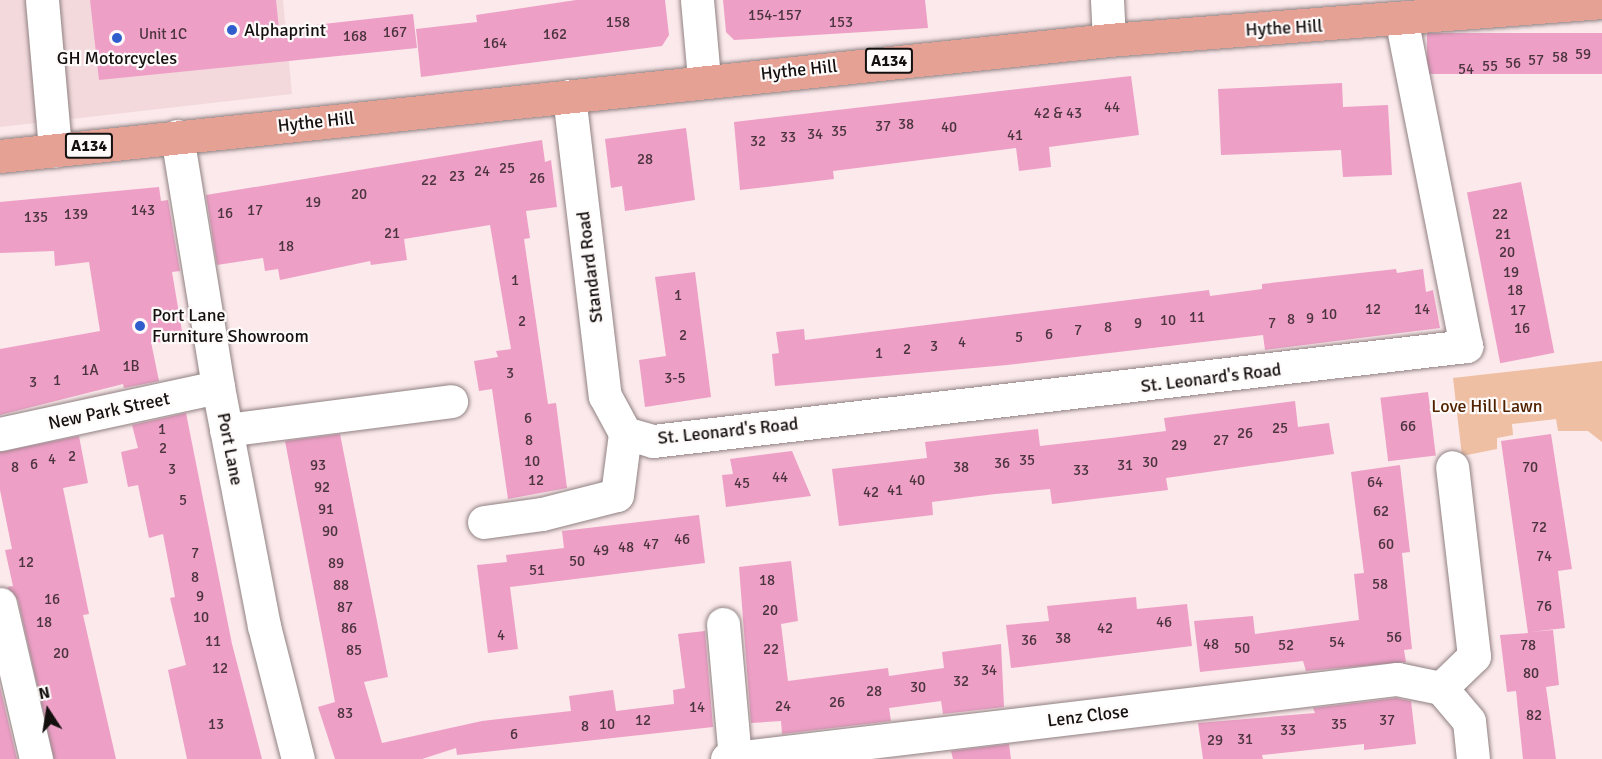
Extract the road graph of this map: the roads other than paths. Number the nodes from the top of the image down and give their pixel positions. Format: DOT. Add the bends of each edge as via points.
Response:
graph roads {
  1 [pos="42,0"];
  2 [pos="697,0"];
  3 [pos="1107,0"];
  4 [pos="1602,2"];
  5 [pos="1439,8"];
  6 [pos="1401,20"];
  7 [pos="1109,40"];
  8 [pos="705,79"];
  9 [pos="569,96"];
  10 [pos="177,136"];
  11 [pos="54,150"];
  12 [pos="0,156"];
  13 [pos="218,387"];
  14 [pos="451,401"];
  15 [pos="226,430"];
  16 [pos="625,433"];
  17 [pos="0,434"];
  18 [pos="1452,467"];
  19 [pos="484,522"];
  20 [pos="0,604"];
  21 [pos="723,624"];
  22 [pos="1441,688"];
  23 [pos="36,759"];
  24 [pos="298,759"];
  25 [pos="732,759"];
  26 [pos="1473,759"];
  1 -- 11 [label="street"];
  2 -- 8 [label="street"];
  3 -- 7 [label="street"];
  4 -- 5 [label="main road, Hythe Hill / A134"];
  5 -- 6 [label="main road, Hythe Hill / A134"];
  6 -- 7 [label="main road, Hythe Hill / A134"];
  6 -- 16 [label="street, St. Leonard's Road" via="1466,346 653,441"];
  7 -- 8 [label="main road, Hythe Hill / A134"];
  8 -- 9 [label="main road, Hythe Hill / A134"];
  9 -- 10 [label="main road, Hythe Hill / A134"];
  9 -- 16 [label="street, Standard Road" via="605,396"];
  10 -- 11 [label="main road, A134"];
  10 -- 13 [label="street, Port Lane"];
  11 -- 12 [label="main road, A134"];
  13 -- 15 [label="street, Port Lane"];
  13 -- 17 [label="street, New Park Street"];
  14 -- 15 [label="street"];
  15 -- 24 [label="street, Port Lane" via="264,626"];
  16 -- 19 [label="street" via="616,495 542,514"];
  18 -- 22 [label="street" via="1473,656"];
  20 -- 23 [label="street"];
  21 -- 25 [label="street, Lenz Close"];
  22 -- 25 [label="street, Lenz Close" via="1397,679"];
  22 -- 26 [label="street" via="1469,721"];
}
